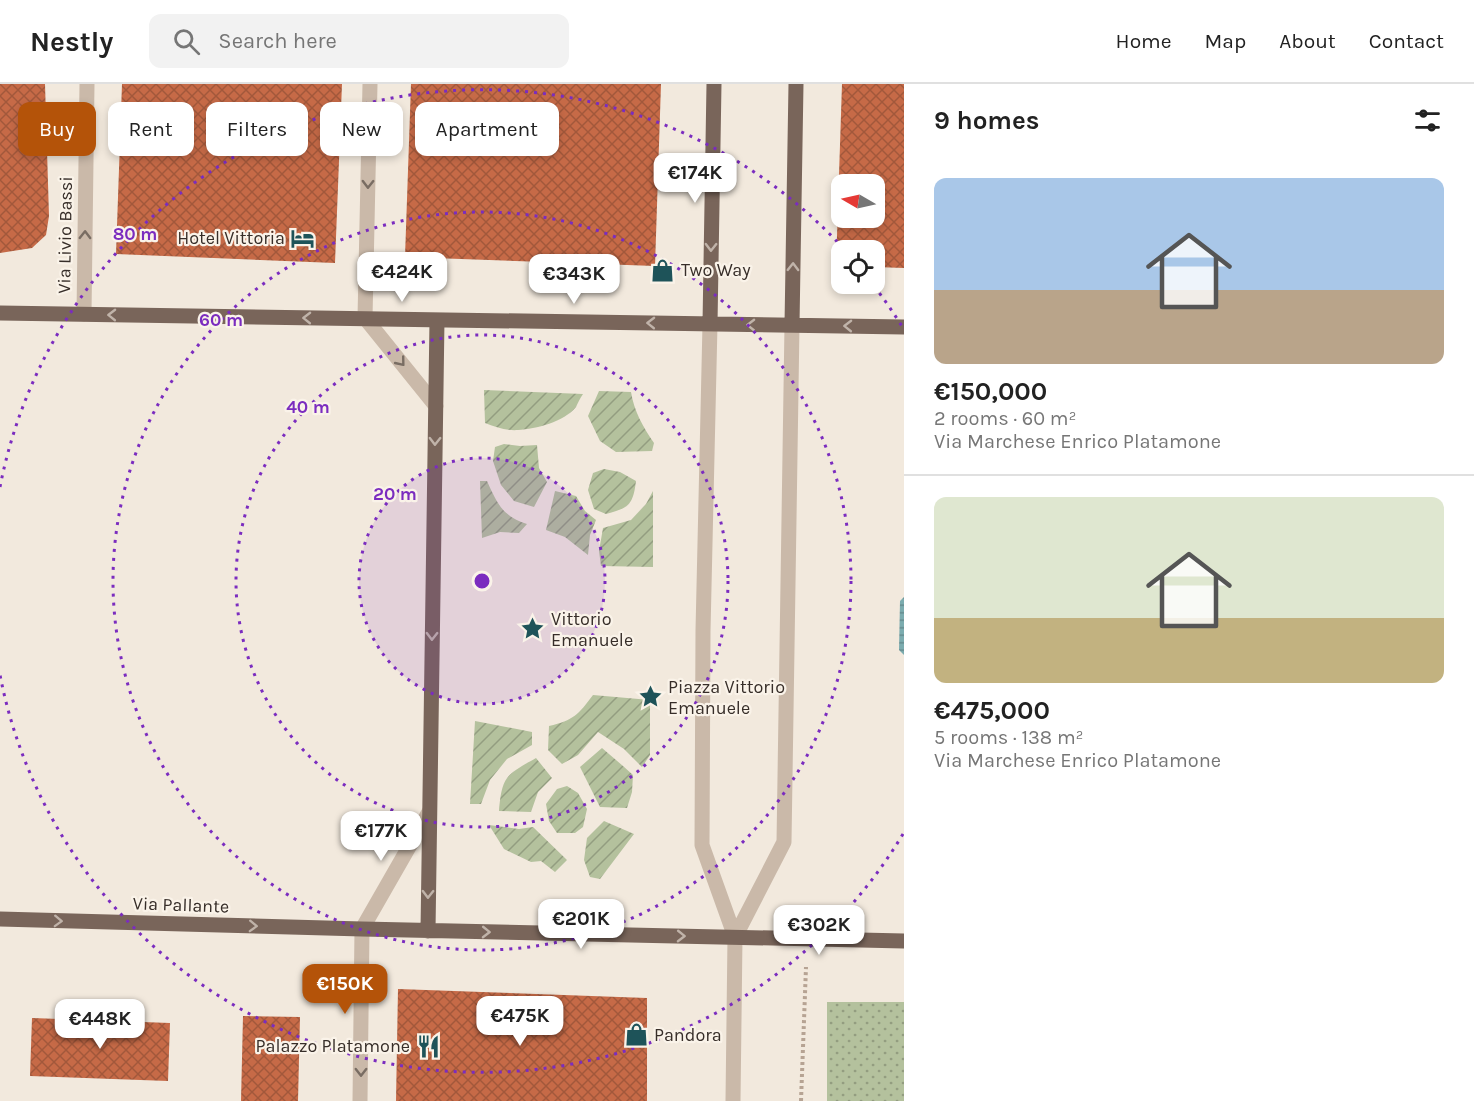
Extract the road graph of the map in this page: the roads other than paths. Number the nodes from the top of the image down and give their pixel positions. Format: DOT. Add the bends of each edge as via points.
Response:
graph roads {
  1 [pos="87,84"];
  2 [pos="370,84"];
  3 [pos="714,84"];
  4 [pos="796,84"];
  5 [pos="0,313"];
  6 [pos="84,314"];
  7 [pos="365,318"];
  8 [pos="437,320"];
  9 [pos="710,324"];
  10 [pos="792,325"];
  11 [pos="904,327"];
  12 [pos="436,406"];
  13 [pos="429,812"];
  14 [pos="0,919"];
  15 [pos="362,930"];
  16 [pos="428,931"];
  17 [pos="735,937"];
  18 [pos="904,941"];
  19 [pos="360,1101"];
  20 [pos="733,1101"];
  6 -- 1 [label="street, Via Livio Bassi, one-way"];
  2 -- 7 [label="street, one-way"];
  3 -- 9 [label="main road, one-way"];
  10 -- 4 [label="main road, one-way"];
  5 -- 6 [label="main road"];
  7 -- 6 [label="main road, one-way"];
  7 -- 8 [label="main road"];
  7 -- 12 [label="street, one-way"];
  9 -- 8 [label="main road, one-way"];
  8 -- 12 [label="main road"];
  10 -- 9 [label="main road, one-way"];
  9 -- 17 [label="street" via="702,845"];
  11 -- 10 [label="main road, one-way"];
  10 -- 17 [label="street" via="784,842"];
  12 -- 13 [label="main road, one-way"];
  13 -- 15 [label="street"];
  13 -- 16 [label="main road, one-way"];
  14 -- 15 [label="main road, Via Pallante, one-way"];
  15 -- 16 [label="main road, Via Pallante"];
  15 -- 19 [label="street, one-way"];
  16 -- 17 [label="main road, Via Pallante, one-way"];
  17 -- 18 [label="main road, Via Pallante"];
  17 -- 20 [label="street"];
}
